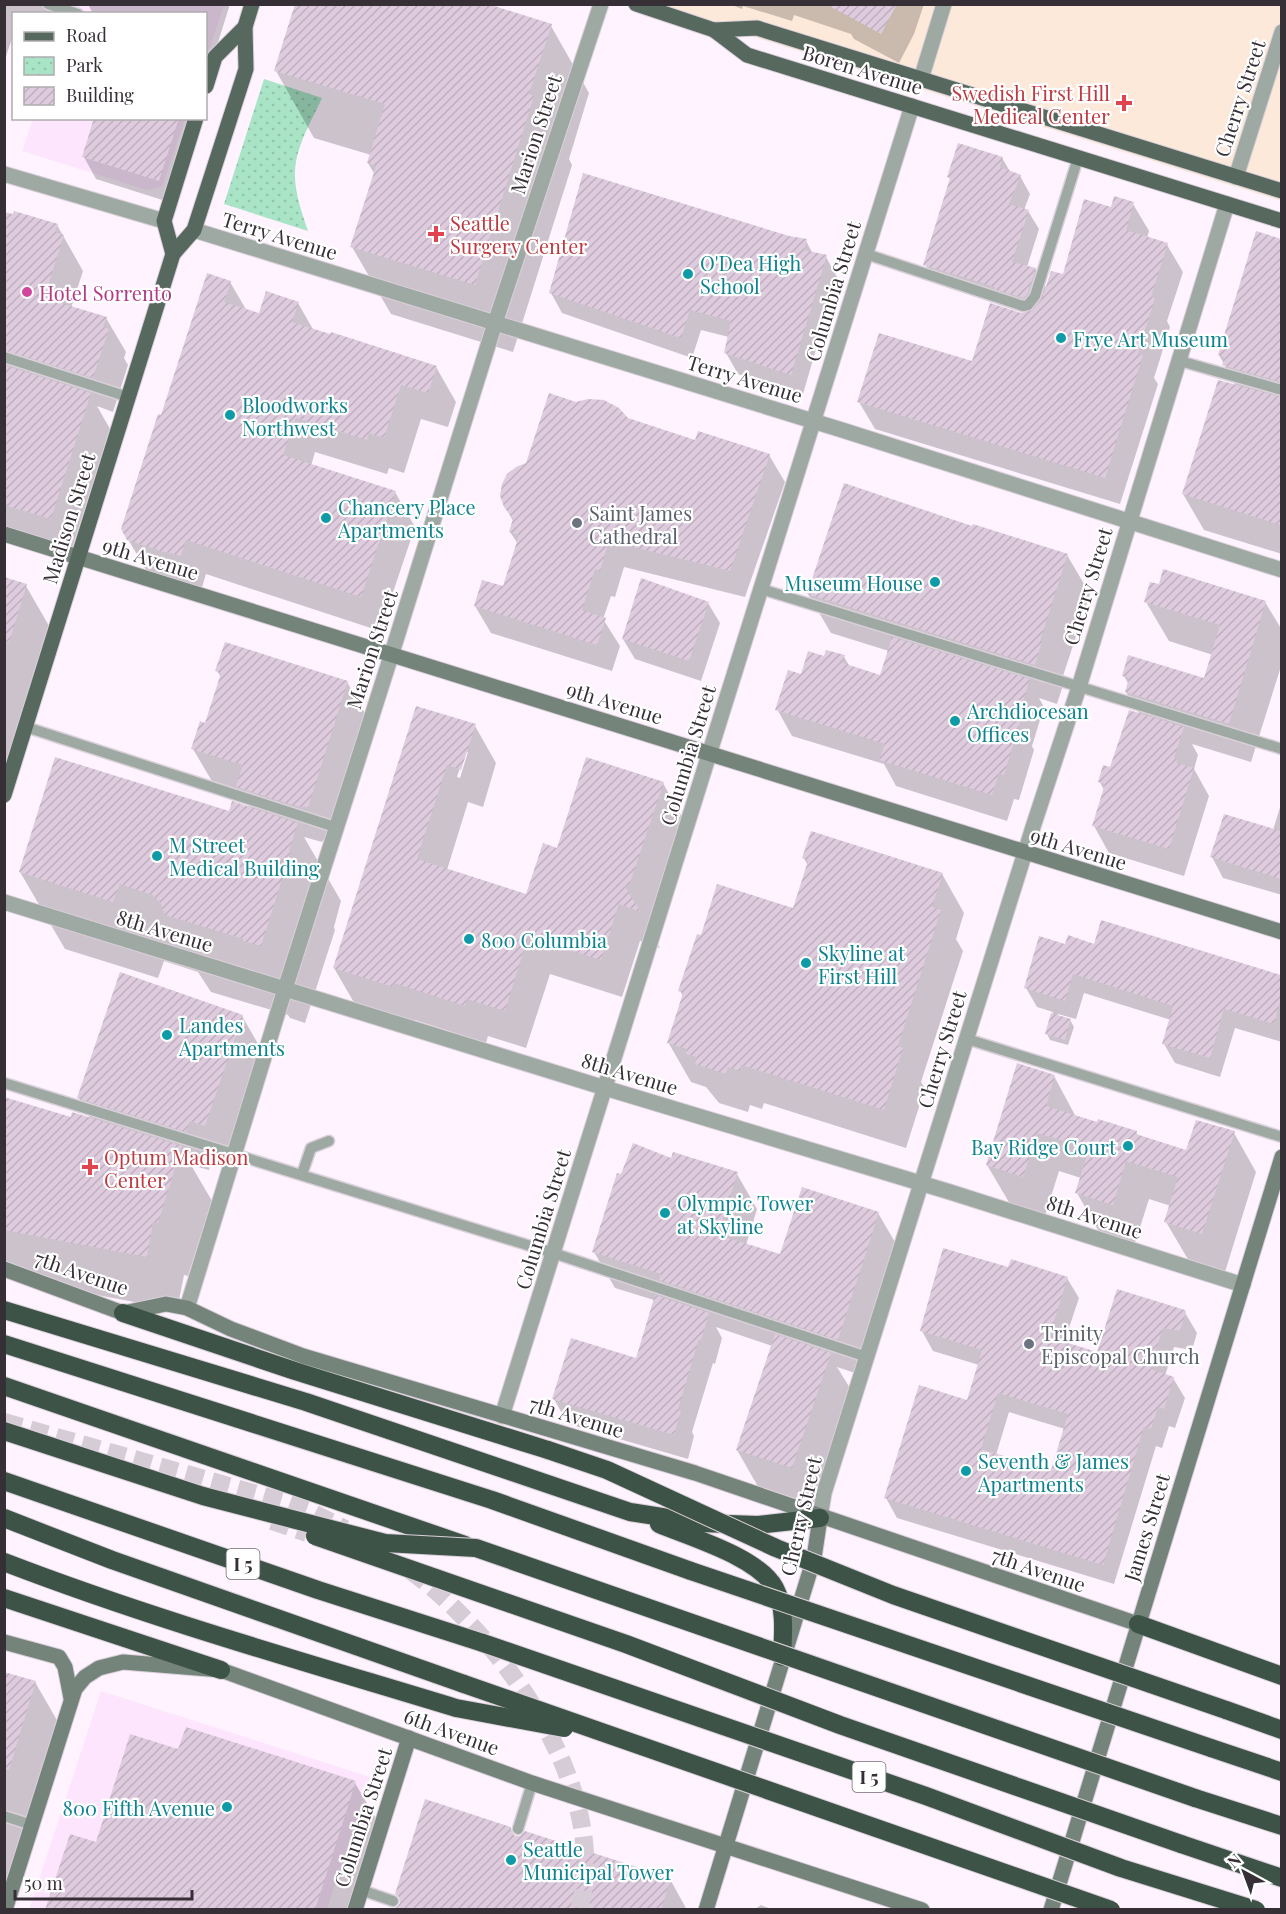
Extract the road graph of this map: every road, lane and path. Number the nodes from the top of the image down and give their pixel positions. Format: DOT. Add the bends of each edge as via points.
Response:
graph roads {
  1 [pos="48,4"];
  2 [pos="252,4"];
  3 [pos="601,4"];
  4 [pos="636,4"];
  5 [pos="944,4"];
  6 [pos="72,12"];
  7 [pos="245,27"];
  8 [pos="714,30"];
  9 [pos="1281,32"];
  10 [pos="210,55"];
  11 [pos="207,78"];
  12 [pos="921,79"];
  13 [pos="912,106"];
  14 [pos="195,120"];
  15 [pos="1078,158"];
  16 [pos="4,174"];
  17 [pos="1236,177"];
  18 [pos="1281,191"];
  19 [pos="1227,204"];
  20 [pos="164,221"];
  21 [pos="1281,221"];
  22 [pos="194,230"];
  23 [pos="173,254"];
  24 [pos="866,254"];
  25 [pos="495,323"];
  26 [pos="4,357"];
  27 [pos="1180,361"];
  28 [pos="1281,390"];
  29 [pos="128,397"];
  30 [pos="813,421"];
  31 [pos="1128,521"];
  32 [pos="4,534"];
  33 [pos="78,557"];
  34 [pos="1281,570"];
  35 [pos="761,589"];
  36 [pos="392,656"];
  37 [pos="1078,687"];
  38 [pos="26,727"];
  39 [pos="1281,749"];
  40 [pos="710,753"];
  41 [pos="4,795"];
  42 [pos="335,827"];
  43 [pos="1025,853"];
  44 [pos="4,902"];
  45 [pos="1281,932"];
  46 [pos="285,989"];
  47 [pos="967,1039"];
  48 [pos="4,1083"];
  49 [pos="604,1088"];
  50 [pos="1281,1137"];
  51 [pos="328,1141"];
  52 [pos="235,1153"];
  53 [pos="1281,1157"];
  54 [pos="302,1174"];
  55 [pos="921,1183"];
  56 [pos="553,1253"];
  57 [pos="4,1269"];
  58 [pos="1243,1285"];
  59 [pos="187,1308"];
  60 [pos="4,1310"];
  61 [pos="123,1312"];
  62 [pos="4,1344"];
  63 [pos="867,1357"];
  64 [pos="4,1386"];
  65 [pos="502,1416"];
  66 [pos="4,1431"];
  67 [pos="4,1481"];
  68 [pos="630,1512"];
  69 [pos="4,1518"];
  70 [pos="820,1518"];
  71 [pos="307,1533"];
  72 [pos="476,1548"];
  73 [pos="4,1562"];
  74 [pos="4,1598"];
  75 [pos="1138,1624"];
  76 [pos="4,1641"];
  77 [pos="782,1657"];
  78 [pos="221,1670"];
  79 [pos="1281,1676"];
  80 [pos="71,1698"];
  81 [pos="1281,1730"];
  82 [pos="409,1738"];
  83 [pos="625,1740"];
  84 [pos="1281,1772"];
  85 [pos="532,1783"];
  86 [pos="4,1816"];
  87 [pos="32,1825"];
  88 [pos="1281,1826"];
  89 [pos="518,1829"];
  90 [pos="725,1846"];
  91 [pos="1281,1878"];
  92 [pos="361,1890"];
  93 [pos="393,1901"];
  94 [pos="5,1910"];
  95 [pos="355,1910"];
  96 [pos="706,1910"];
  97 [pos="921,1910"];
  98 [pos="1050,1910"];
  99 [pos="1111,1910"];
  100 [pos="1256,1910"];
  1 -- 6 [label="lane"];
  2 -- 7 [label="main road, Madison Street"];
  3 -- 25 [label="street, Marion Street"];
  4 -- 8 [label="main road, Boren Avenue"];
  5 -- 12 [label="street"];
  7 -- 10 [label="main road, Madison Street"];
  7 -- 22 [label="main road, Madison Street" via="246,69"];
  8 -- 12 [label="main road, Boren Avenue" via="757,28"];
  8 -- 13 [label="main road, Boren Avenue" via="747,55"];
  9 -- 17 [label="street, Cherry Street"];
  10 -- 11 [label="main road, Madison Street"];
  12 -- 17 [label="main road, Boren Avenue"];
  13 -- 15 [label="main road, Boren Avenue"];
  13 -- 24 [label="street, Columbia Street"];
  14 -- 20 [label="main road"];
  15 -- 19 [label="main road, Boren Avenue"];
  15 -- 24 [label="lane" via="1035,296 1028,305"];
  16 -- 20 [label="street"];
  17 -- 18 [label="main road, Boren Avenue"];
  19 -- 21 [label="main road, Boren Avenue"];
  19 -- 27 [label="street, Cherry Street"];
  20 -- 23 [label="main road"];
  22 -- 23 [label="main road, Madison Street"];
  22 -- 25 [label="street, Terry Avenue"];
  23 -- 29 [label="main road, Madison Street"];
  24 -- 30 [label="street, Columbia Street"];
  25 -- 30 [label="street, Terry Avenue"];
  25 -- 36 [label="street, Marion Street"];
  26 -- 29 [label="lane"];
  27 -- 28 [label="lane"];
  27 -- 31 [label="street, Cherry Street"];
  29 -- 33 [label="main road, Madison Street"];
  30 -- 31 [label="street, Terry Avenue"];
  30 -- 35 [label="street, Columbia Street"];
  31 -- 34 [label="street, Terry Avenue"];
  31 -- 37 [label="street, Cherry Street"];
  32 -- 33 [label="street, 9th Avenue"];
  33 -- 36 [label="street, 9th Avenue"];
  33 -- 38 [label="main road, Madison Street"];
  35 -- 37 [label="lane"];
  35 -- 40 [label="street, Columbia Street"];
  36 -- 40 [label="street, 9th Avenue"];
  36 -- 42 [label="street, Marion Street"];
  37 -- 39 [label="lane"];
  37 -- 43 [label="street, Cherry Street"];
  38 -- 41 [label="main road, Madison Street"];
  38 -- 42 [label="lane"];
  40 -- 43 [label="street, 9th Avenue"];
  40 -- 49 [label="street, Columbia Street"];
  42 -- 46 [label="street, Marion Street"];
  43 -- 45 [label="street, 9th Avenue"];
  43 -- 47 [label="street, Cherry Street"];
  44 -- 46 [label="street, 8th Avenue"];
  46 -- 49 [label="street, 8th Avenue"];
  46 -- 52 [label="street, Marion Street"];
  47 -- 50 [label="lane"];
  47 -- 55 [label="street, Cherry Street"];
  48 -- 52 [label="lane"];
  49 -- 55 [label="street, 8th Avenue"];
  49 -- 56 [label="street, Columbia Street"];
  51 -- 54 [label="lane" via="311,1148"];
  52 -- 54 [label="lane"];
  52 -- 59 [label="street, Marion Street"];
  53 -- 58 [label="street, James Street"];
  54 -- 56 [label="lane"];
  55 -- 58 [label="street, 8th Avenue"];
  55 -- 63 [label="street, Cherry Street"];
  56 -- 63 [label="lane"];
  56 -- 65 [label="street, Columbia Street"];
  57 -- 61 [label="street, 7th Avenue"];
  58 -- 75 [label="street, James Street"];
  59 -- 61 [label="street, 7th Avenue" via="166,1304"];
  59 -- 65 [label="street, 7th Avenue" via="303,1356"];
  60 -- 68 [label="highway" via="306,1402"];
  61 -- 81 [label="highway, bridge" via="294,1371 607,1470 776,1548 893,1595"];
  62 -- 84 [label="highway, bridge" via="492,1500"];
  63 -- 70 [label="street, Cherry Street" via="824,1493"];
  64 -- 72 [label="highway, bridge"];
  65 -- 70 [label="street, 7th Avenue" via="695,1473"];
  66 -- 72 [label="highway, bridge" via="203,1496 385,1543"];
  67 -- 100 [label="highway, I 5, bridge" via="926,1796 1121,1868"];
  68 -- 70 [label="highway" via="700,1523 758,1525"];
  68 -- 77 [label="highway" via="742,1557 762,1572 775,1588 784,1617"];
  69 -- 83 [label="highway, I 5, bridge" via="112,1560"];
  70 -- 75 [label="street, 7th Avenue"];
  70 -- 77 [label="street, Cherry Street" via="814,1558"];
  71 -- 91 [label="highway, bridge" via="626,1644 840,1725"];
  72 -- 88 [label="highway, bridge"];
  73 -- 83 [label="highway, bridge" via="203,1632 456,1708"];
  74 -- 78 [label="highway"];
  75 -- 79 [label="highway"];
  75 -- 98 [label="street, James Street"];
  76 -- 80 [label="street" via="59,1657"];
  77 -- 90 [label="street, Cherry Street"];
  78 -- 80 [label="street, 6th Avenue" via="123,1662 106,1665 79,1682"];
  78 -- 82 [label="street, 6th Avenue"];
  80 -- 87 [label="street"];
  82 -- 85 [label="street, 6th Avenue"];
  82 -- 92 [label="street, Columbia Street"];
  83 -- 99 [label="highway, I 5, bridge"];
  85 -- 89 [label="lane"];
  85 -- 90 [label="street, 6th Avenue"];
  86 -- 87 [label="lane"];
  87 -- 94 [label="street"];
  90 -- 96 [label="street, Cherry Street"];
  90 -- 97 [label="street, 6th Avenue"];
  92 -- 93 [label="lane"];
  92 -- 95 [label="street, Columbia Street"];
}
